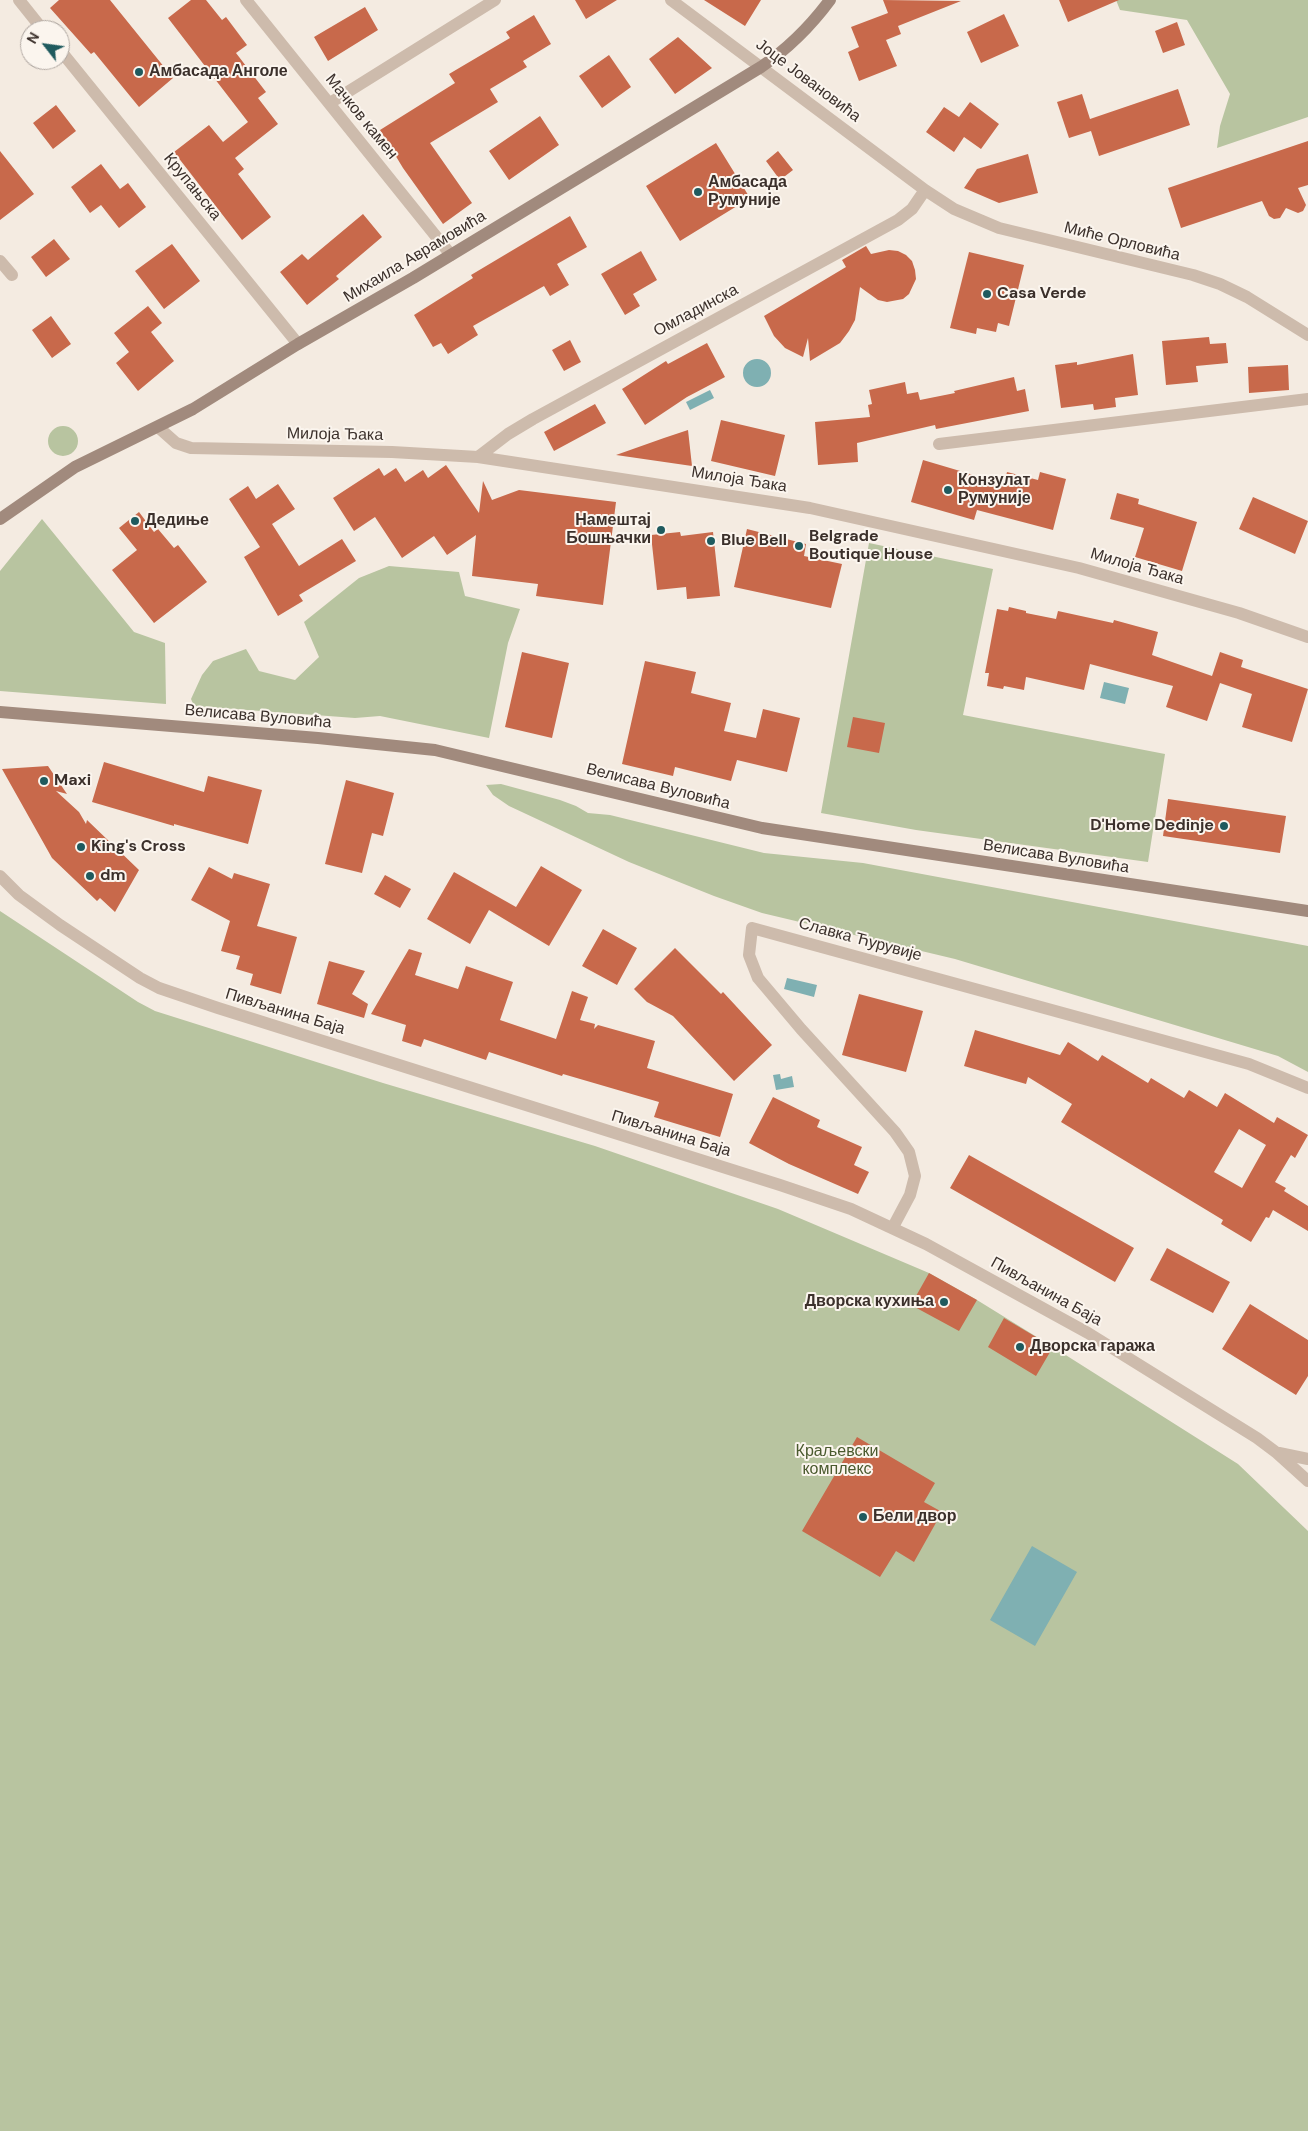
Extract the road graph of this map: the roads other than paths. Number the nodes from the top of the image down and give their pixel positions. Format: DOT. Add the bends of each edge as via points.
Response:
graph roads {
  1 [pos="19,0"];
  2 [pos="246,0"];
  3 [pos="495,0"];
  4 [pos="671,0"];
  5 [pos="830,0"];
  6 [pos="36,20"];
  7 [pos="70,62"];
  8 [pos="761,67"];
  9 [pos="330,103"];
  10 [pos="925,190"];
  11 [pos="451,255"];
  12 [pos="0,260"];
  13 [pos="12,275"];
  14 [pos="1308,335"];
  15 [pos="298,344"];
  16 [pos="1308,399"];
  17 [pos="158,427"];
  18 [pos="939,444"];
  19 [pos="478,457"];
  20 [pos="0,519"];
  21 [pos="1308,637"];
  22 [pos="0,712"];
  23 [pos="0,876"];
  24 [pos="1308,911"];
  25 [pos="1308,1088"];
  26 [pos="893,1227"];
  27 [pos="1278,1453"];
  28 [pos="1308,1459"];
  29 [pos="1308,1481"];
  1 -- 6 [label="street"];
  2 -- 9 [label="street, Мачков камен"];
  3 -- 9 [label="street"];
  4 -- 8 [label="street, Јоце Јовановића"];
  5 -- 8 [label="street, Михаила Аврамовића" via="804,32"];
  7 -- 15 [label="street, Крупањска"];
  8 -- 10 [label="street, Јоце Јовановића"];
  8 -- 11 [label="street, Михаила Аврамовића"];
  9 -- 11 [label="street, Мачков камен"];
  10 -- 14 [label="street, Миће Орловића" via="954,209 999,228 1220,284"];
  10 -- 19 [label="street, Омладинска" via="912,209 898,220 533,419"];
  11 -- 15 [label="street, Михаила Аврамовића"];
  12 -- 13 [label="street"];
  15 -- 17 [label="street, Михаила Аврамовића"];
  16 -- 18 [label="street"];
  17 -- 19 [label="street, Милоја Ђака" via="176,443 203,450 392,452"];
  17 -- 20 [label="street, Михаила Аврамовића" via="75,467"];
  19 -- 21 [label="street, Милоја Ђака" via="867,519 1079,568 1239,613"];
  22 -- 24 [label="street, Велисава Вуловића" via="435,750 762,828"];
  23 -- 26 [label="street, Пивљанина Баја" via="19,895 67,930 159,988 845,1206"];
  25 -- 26 [label="street, Славка Ћурувије" via="1249,1064 752,928 749,955 758,978 895,1132 909,1152 915,1176 910,1194"];
  26 -- 27 [label="street, Пивљанина Баја" via="1088,1333"];
  27 -- 28 [label="street"];
  27 -- 29 [label="street, Пивљанина Баја"];
}
